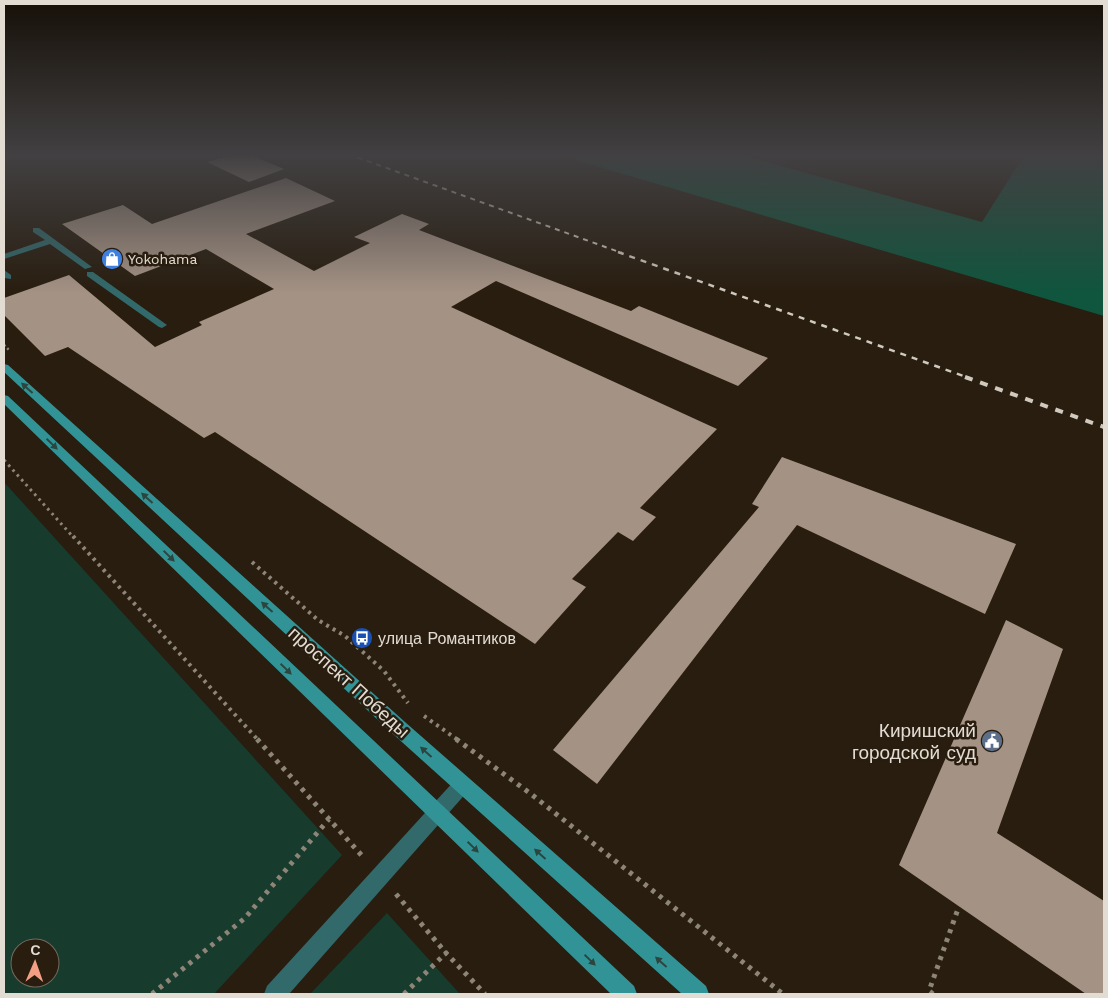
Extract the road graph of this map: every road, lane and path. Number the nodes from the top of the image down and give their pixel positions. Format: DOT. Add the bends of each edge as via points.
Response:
graph roads {
  1 [pos="36,230"];
  2 [pos="51,241"];
  3 [pos="4,257"];
  4 [pos="162,325"];
  5 [pos="4,367"];
  6 [pos="4,398"];
  7 [pos="4,460"];
  8 [pos="417,711"];
  9 [pos="462,785"];
  10 [pos="438,813"];
  11 [pos="959,906"];
  12 [pos="152,994"];
  13 [pos="275,994"];
  14 [pos="404,994"];
  15 [pos="485,994"];
  16 [pos="626,994"];
  17 [pos="698,994"];
  18 [pos="783,994"];
  19 [pos="933,994"];
  1 -- 2 [label="street"];
  2 -- 3 [label="street"];
  2 -- 4 [label="street"];
  9 -- 5 [label="main road, проспект Победы, one-way"];
  6 -- 10 [label="main road, проспект Победы, one-way"];
  7 -- 12 [label="path" via="329,819 245,918"];
  8 -- 18 [label="path" via="531,794"];
  9 -- 10 [label="street"];
  17 -- 9 [label="main road, проспект Победы, one-way"];
  10 -- 13 [label="street"];
  10 -- 16 [label="main road, проспект Победы, one-way"];
  11 -- 19 [label="path" via="929,992"];
  14 -- 15 [label="path" via="446,953"];
}
